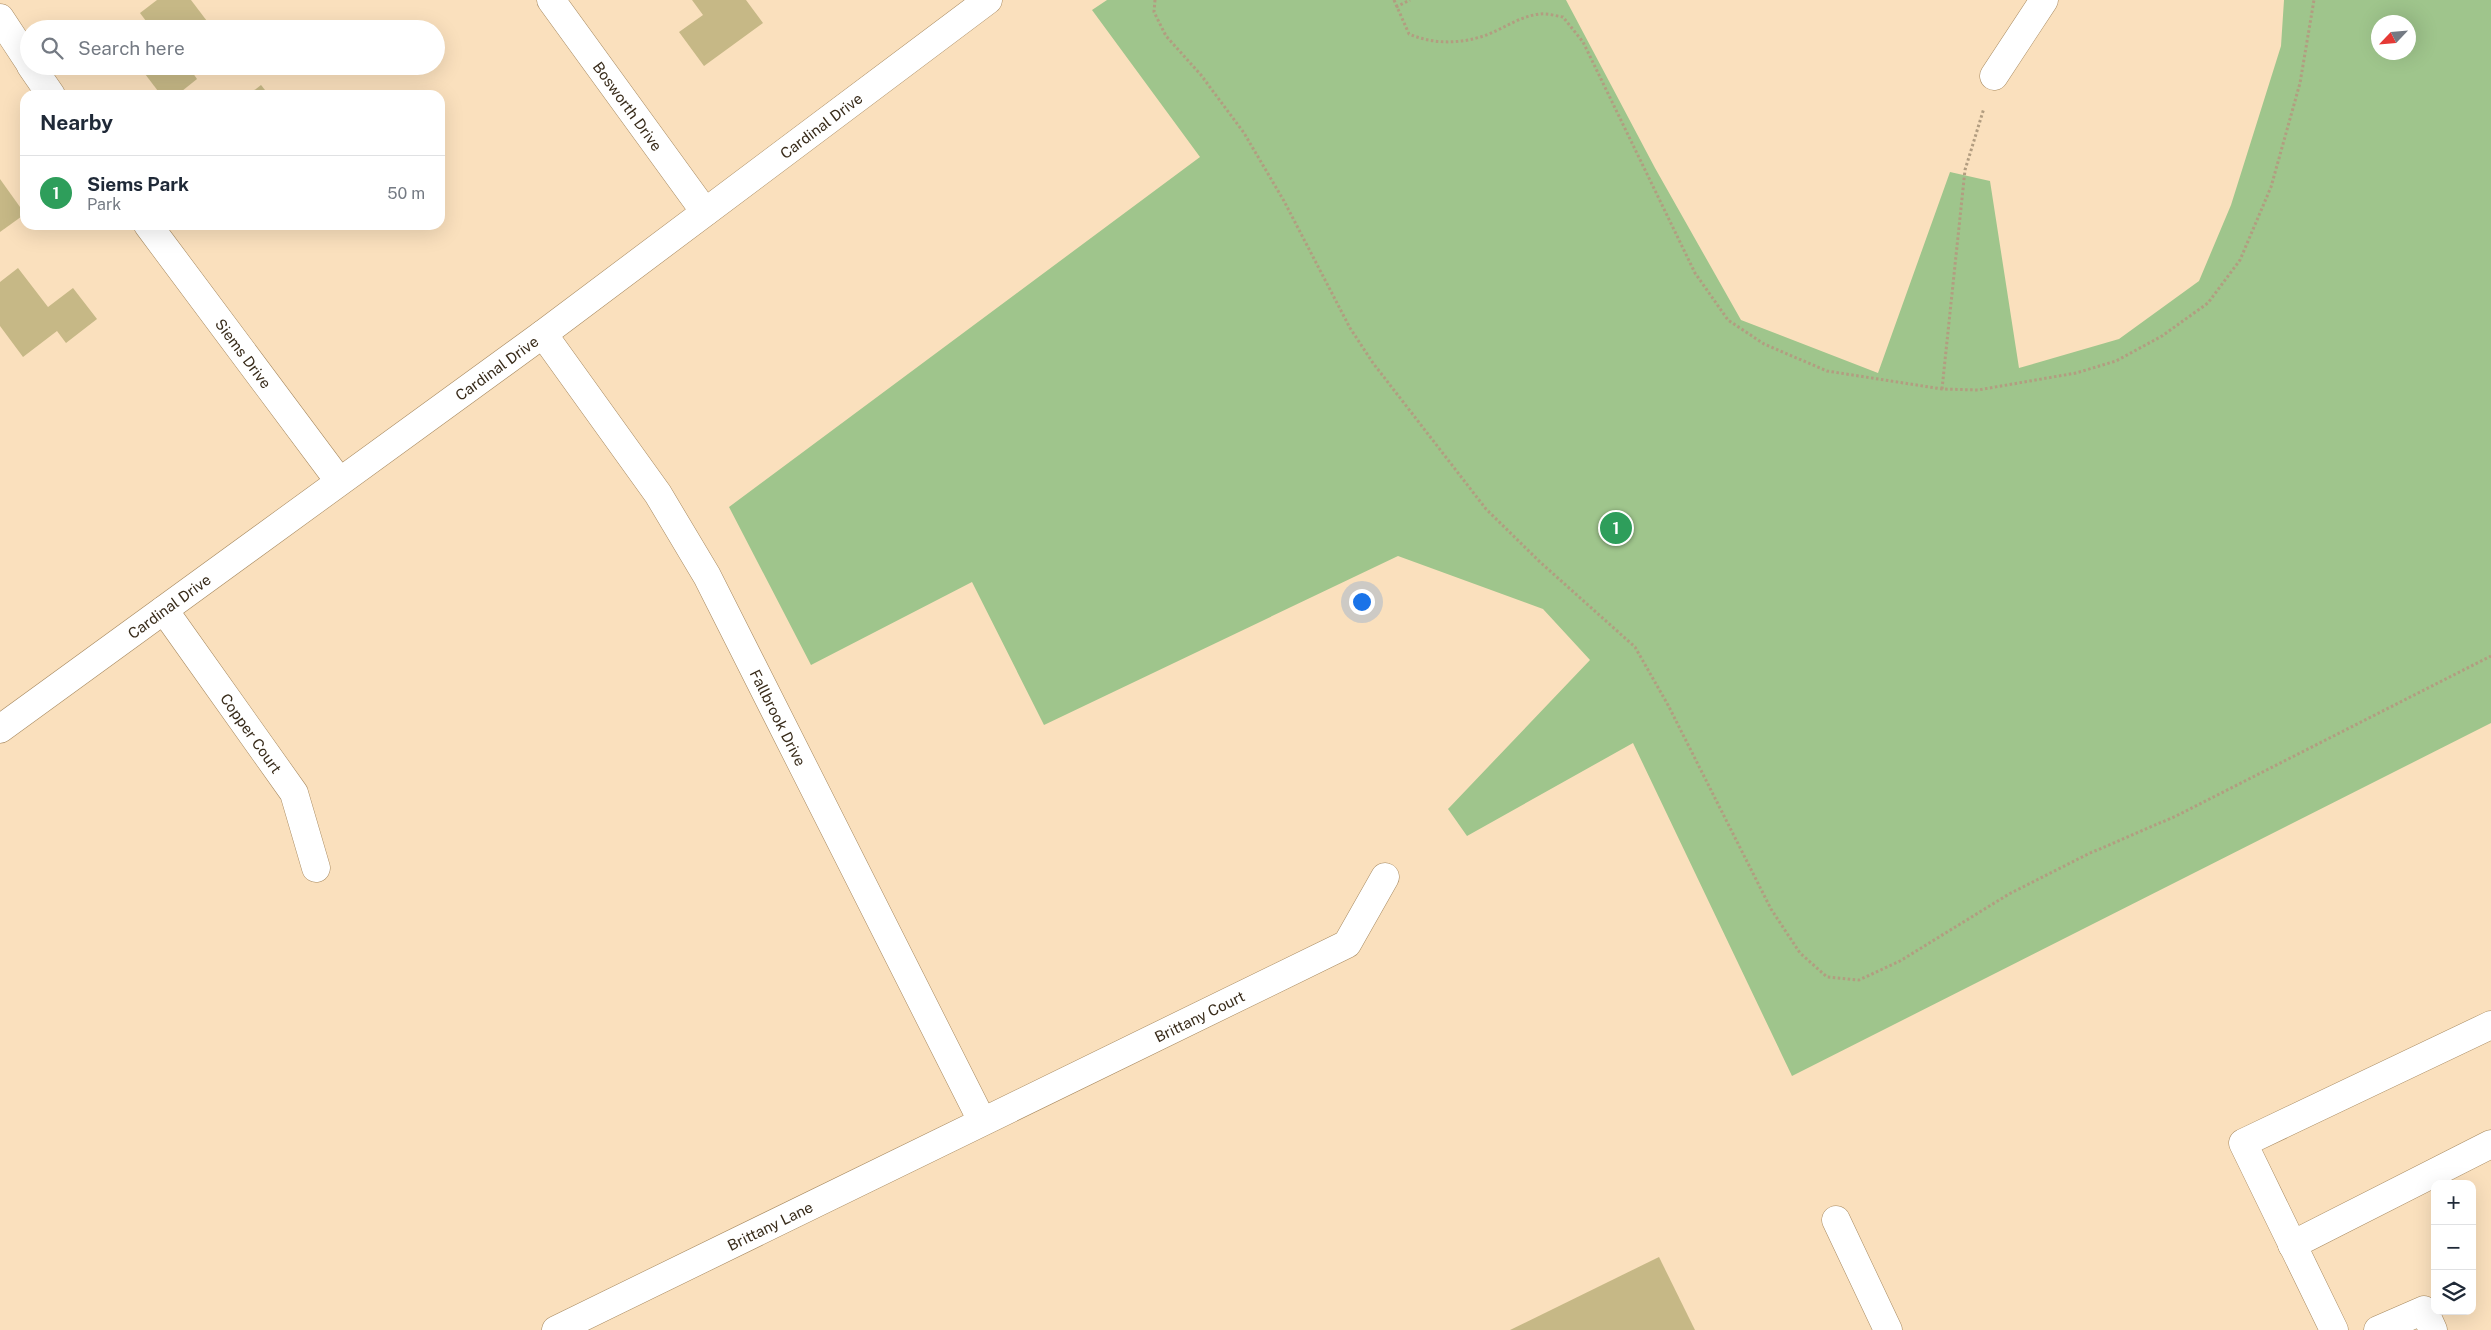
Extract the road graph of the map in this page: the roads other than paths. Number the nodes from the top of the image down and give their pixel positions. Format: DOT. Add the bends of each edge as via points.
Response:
graph roads {
  1 [pos="552,0"];
  2 [pos="988,0"];
  3 [pos="2044,0"];
  4 [pos="0,18"];
  5 [pos="20,48"];
  6 [pos="38,75"];
  7 [pos="1994,76"];
  8 [pos="48,90"];
  9 [pos="704,212"];
  10 [pos="152,230"];
  11 [pos="543,334"];
  12 [pos="339,481"];
  13 [pos="164,610"];
  14 [pos="0,729"];
  15 [pos="316,868"];
  16 [pos="1385,877"];
  17 [pos="2491,1025"];
  18 [pos="982,1121"];
  19 [pos="2491,1144"];
  20 [pos="1836,1220"];
  21 [pos="2292,1245"];
  22 [pos="556,1330"];
  23 [pos="1888,1330"];
  24 [pos="2334,1330"];
  25 [pos="2378,1330"];
  26 [pos="2434,1330"];
  1 -- 9 [label="street, Bosworth Drive"];
  2 -- 9 [label="street, Cardinal Drive"];
  3 -- 7 [label="street"];
  4 -- 5 [label="street"];
  6 -- 8 [label="street"];
  9 -- 11 [label="street, Cardinal Drive"];
  10 -- 12 [label="street, Siems Drive"];
  11 -- 12 [label="street, Cardinal Drive"];
  11 -- 18 [label="street, Fallbrook Drive" via="658,494 707,576"];
  12 -- 13 [label="street, Cardinal Drive"];
  13 -- 14 [label="street, Cardinal Drive"];
  13 -- 15 [label="street, Copper Court" via="294,793"];
  16 -- 18 [label="street, Brittany Court" via="1347,944"];
  17 -- 21 [label="street" via="2243,1143"];
  18 -- 22 [label="street, Brittany Lane"];
  19 -- 21 [label="street"];
  20 -- 23 [label="street"];
  21 -- 24 [label="street"];
  25 -- 26 [label="street" via="2424,1310"];
}
